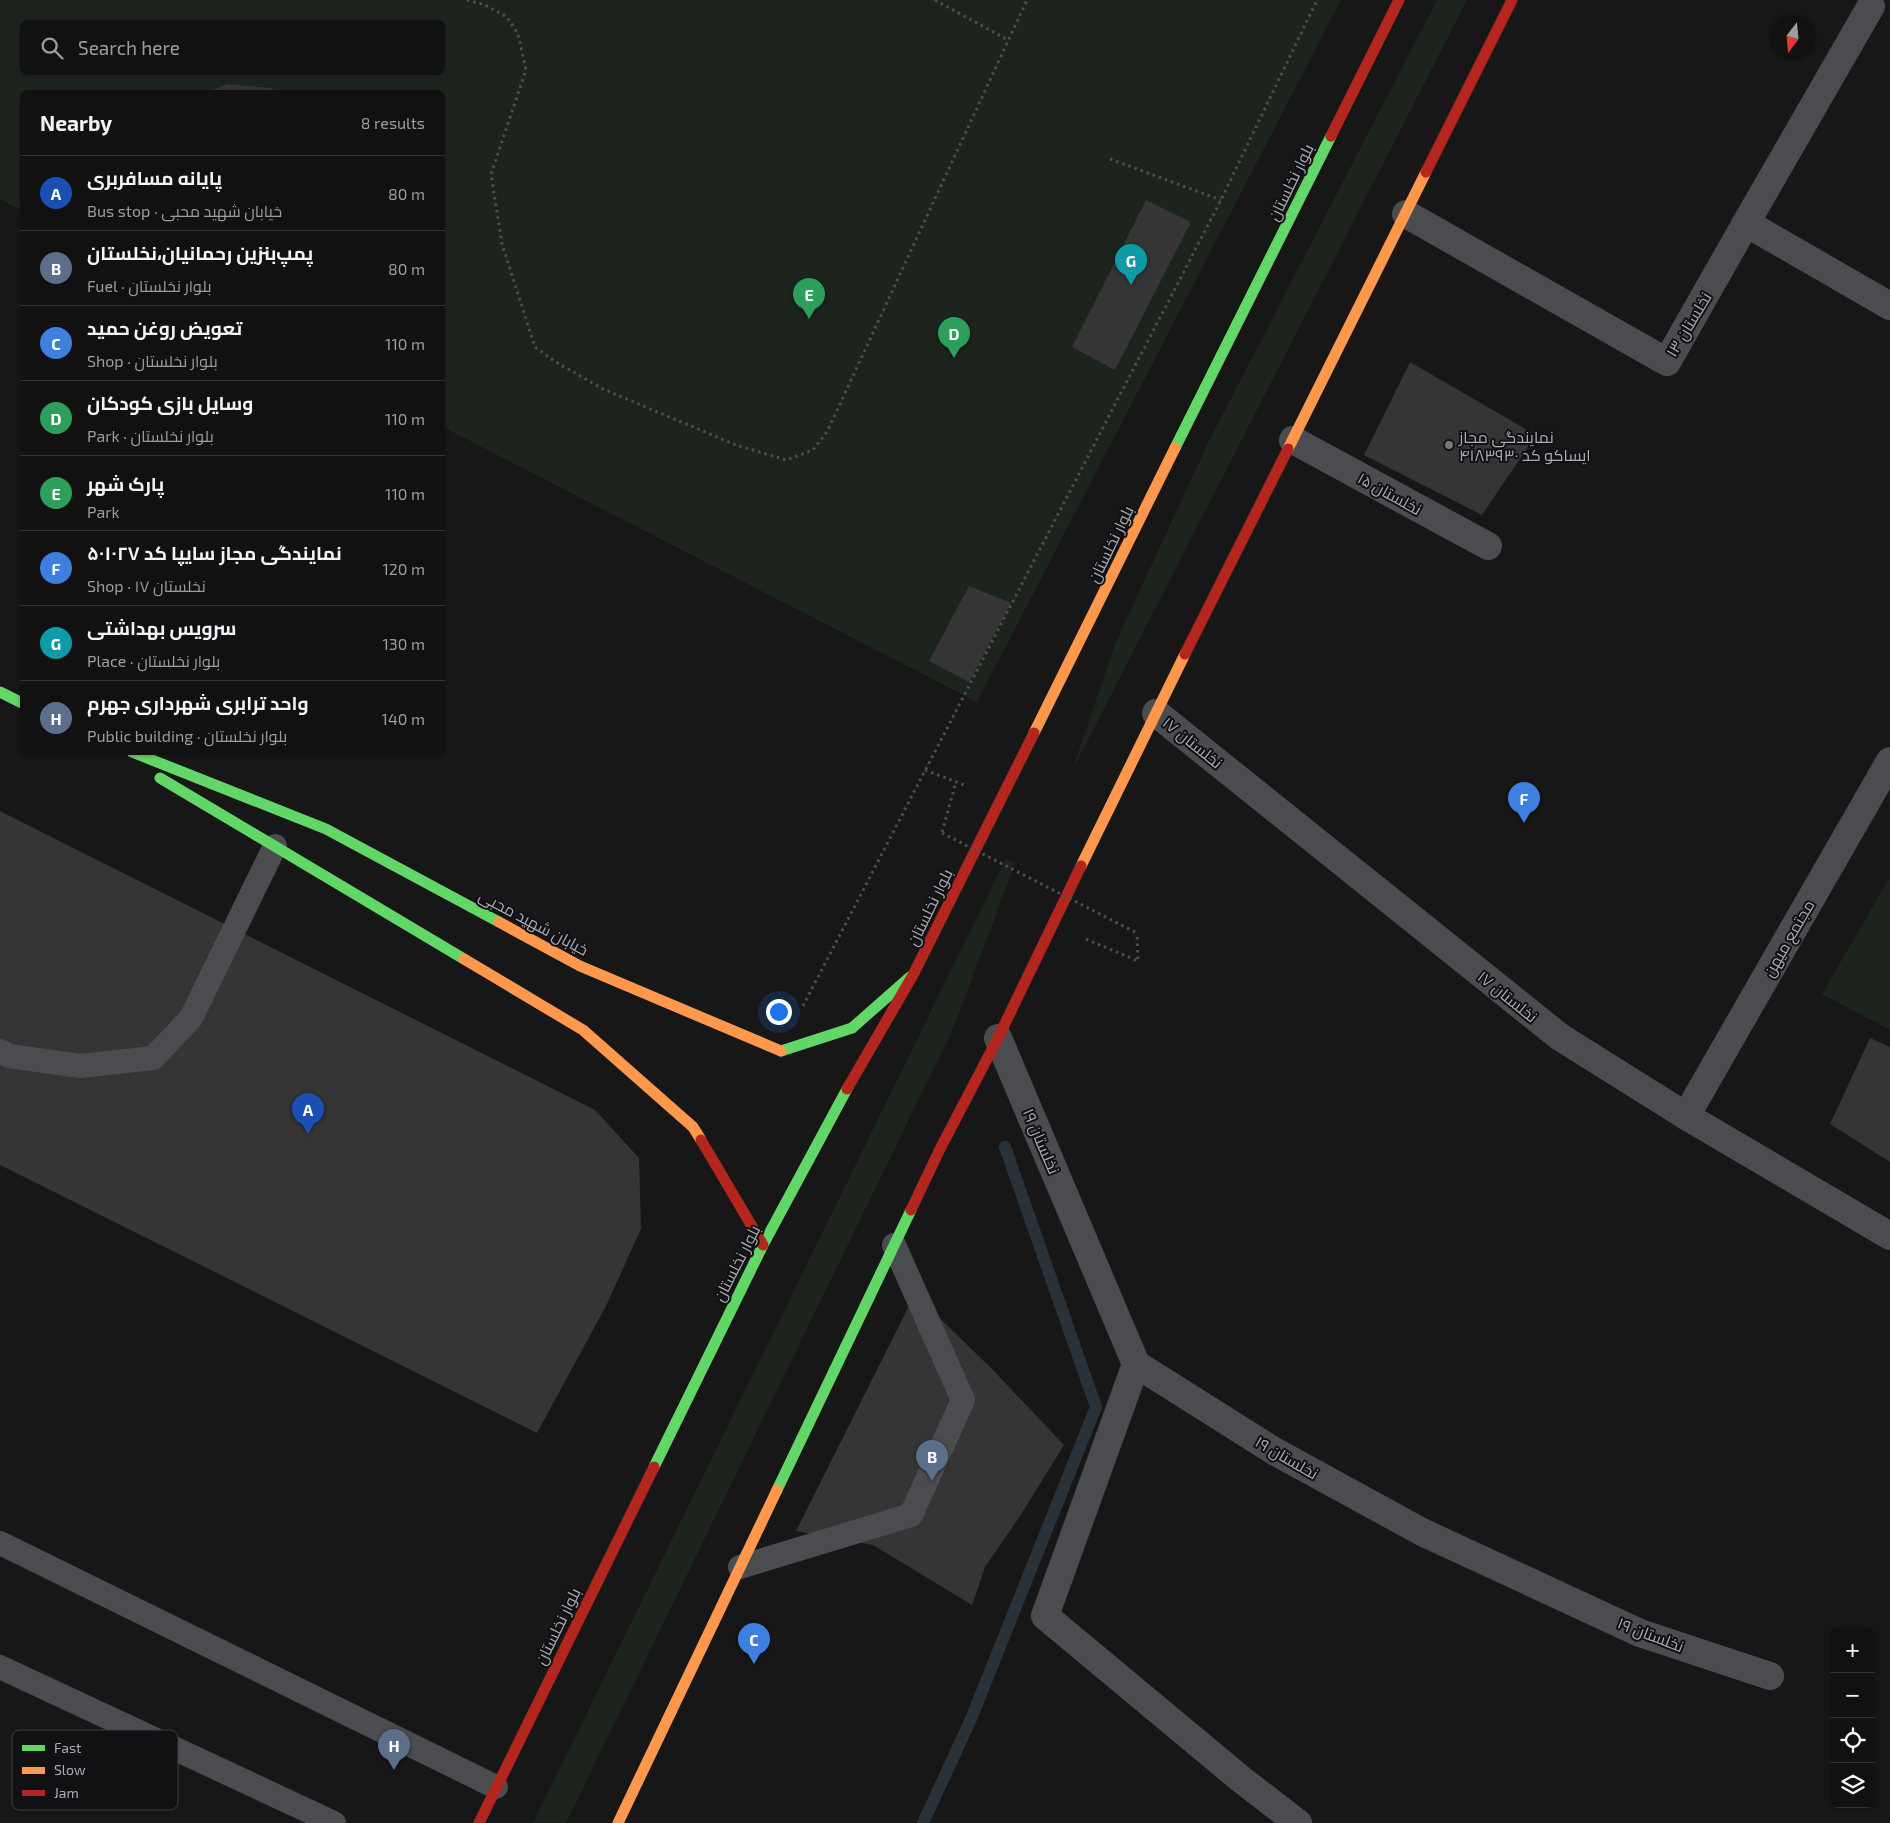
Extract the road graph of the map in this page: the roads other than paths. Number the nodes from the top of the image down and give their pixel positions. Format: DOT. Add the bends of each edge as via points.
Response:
graph roads {
  1 [pos="1399,0"];
  2 [pos="1512,0"];
  3 [pos="1871,6"];
  4 [pos="1406,214"];
  5 [pos="1746,223"];
  6 [pos="1890,306"];
  7 [pos="1293,440"];
  8 [pos="1488,546"];
  9 [pos="0,692"];
  10 [pos="20,702"];
  11 [pos="1156,713"];
  12 [pos="123,755"];
  13 [pos="140,755"];
  14 [pos="1890,761"];
  15 [pos="275,846"];
  16 [pos="914,975"];
  17 [pos="998,1038"];
  18 [pos="0,1051"];
  19 [pos="1686,1116"];
  20 [pos="1890,1236"];
  21 [pos="763,1245"];
  22 [pos="894,1245"];
  23 [pos="1136,1364"];
  24 [pos="0,1543"];
  25 [pos="740,1568"];
  26 [pos="0,1667"];
  27 [pos="1770,1676"];
  28 [pos="135,1730"];
  29 [pos="178,1750"];
  30 [pos="496,1787"];
  31 [pos="334,1823"];
  32 [pos="479,1823"];
  33 [pos="618,1823"];
  34 [pos="1298,1823"];
  1 -- 16 [label="main road, بلوار نخلستان"];
  2 -- 4 [label="main road"];
  3 -- 5 [label="street"];
  4 -- 5 [label="street, نخلستان ۱۳" via="1667,362"];
  4 -- 7 [label="main road"];
  5 -- 6 [label="street"];
  7 -- 8 [label="street, نخلستان ۱۵"];
  7 -- 11 [label="main road"];
  9 -- 10 [label="main road"];
  11 -- 17 [label="main road"];
  11 -- 19 [label="street, نخلستان ۱۷" via="1560,1037"];
  12 -- 15 [label="main road"];
  13 -- 16 [label="main road, خیابان شهید محبی" via="326,829 580,966 780,1051 852,1028"];
  14 -- 19 [label="street, مجتمع میهن"];
  15 -- 18 [label="lane" via="191,1018 153,1058 80,1066 9,1056"];
  15 -- 21 [label="main road" via="583,1030 693,1127"];
  16 -- 21 [label="main road, بلوار نخلستان" via="839,1103"];
  17 -- 22 [label="main road"];
  17 -- 23 [label="street, نخلستان ۱۹"];
  19 -- 20 [label="street, نخلستان ۱۷"];
  21 -- 30 [label="main road, بلوار نخلستان"];
  22 -- 25 [label="main road"];
  22 -- 25 [label="lane" via="963,1400 911,1515"];
  23 -- 27 [label="street, نخلستان ۱۹" via="1274,1451 1422,1532 1640,1632"];
  23 -- 34 [label="street" via="1045,1616"];
  24 -- 30 [label="lane"];
  25 -- 33 [label="main road"];
  26 -- 28 [label="lane"];
  29 -- 31 [label="lane"];
  30 -- 32 [label="main road, بلوار نخلستان"];
}
